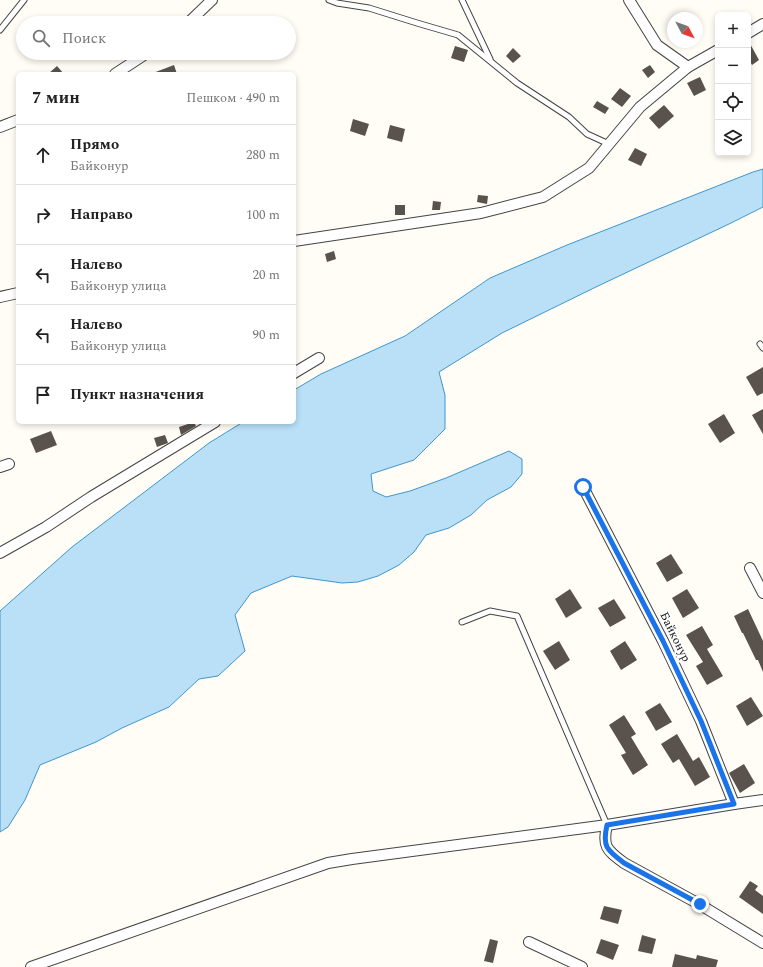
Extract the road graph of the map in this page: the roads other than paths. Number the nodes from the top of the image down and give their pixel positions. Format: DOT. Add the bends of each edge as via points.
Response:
graph roads {
  1 [pos="24,0"];
  2 [pos="212,0"];
  3 [pos="329,0"];
  4 [pos="462,0"];
  5 [pos="629,0"];
  6 [pos="195,16"];
  7 [pos="763,24"];
  8 [pos="0,30"];
  9 [pos="751,31"];
  10 [pos="715,52"];
  11 [pos="136,60"];
  12 [pos="490,60"];
  13 [pos="688,67"];
  14 [pos="118,72"];
  15 [pos="16,121"];
  16 [pos="0,127"];
  17 [pos="609,144"];
  18 [pos="296,241"];
  19 [pos="16,293"];
  20 [pos="0,297"];
  21 [pos="319,358"];
  22 [pos="296,372"];
  23 [pos="212,424"];
  24 [pos="583,487"];
  25 [pos="0,553"];
  26 [pos="750,568"];
  27 [pos="763,593"];
  28 [pos="462,622"];
  29 [pos="763,800"];
  30 [pos="734,804"];
  31 [pos="607,825"];
  32 [pos="529,942"];
  33 [pos="763,943"];
  34 [pos="31,967"];
  35 [pos="582,967"];
  1 -- 8 [label="lane"];
  2 -- 6 [label="street"];
  3 -- 12 [label="lane" via="369,8 458,35"];
  4 -- 12 [label="lane"];
  5 -- 13 [label="street" via="657,45"];
  7 -- 9 [label="street"];
  10 -- 13 [label="street"];
  11 -- 14 [label="street"];
  12 -- 17 [label="lane" via="517,83 569,117 587,134"];
  13 -- 17 [label="street" via="640,107"];
  15 -- 16 [label="street"];
  17 -- 18 [label="street" via="589,168 543,197 481,213"];
  19 -- 20 [label="street"];
  21 -- 22 [label="street"];
  23 -- 25 [label="street"];
  24 -- 30 [label="street, Байконур" via="663,641 701,721"];
  26 -- 27 [label="street"];
  28 -- 31 [label="lane" via="490,611 516,616"];
  29 -- 30 [label="street"];
  30 -- 31 [label="street"];
  31 -- 33 [label="street" via="604,836 606,848 624,863 700,904"];
  31 -- 34 [label="street" via="328,863"];
  32 -- 35 [label="street"];
}
